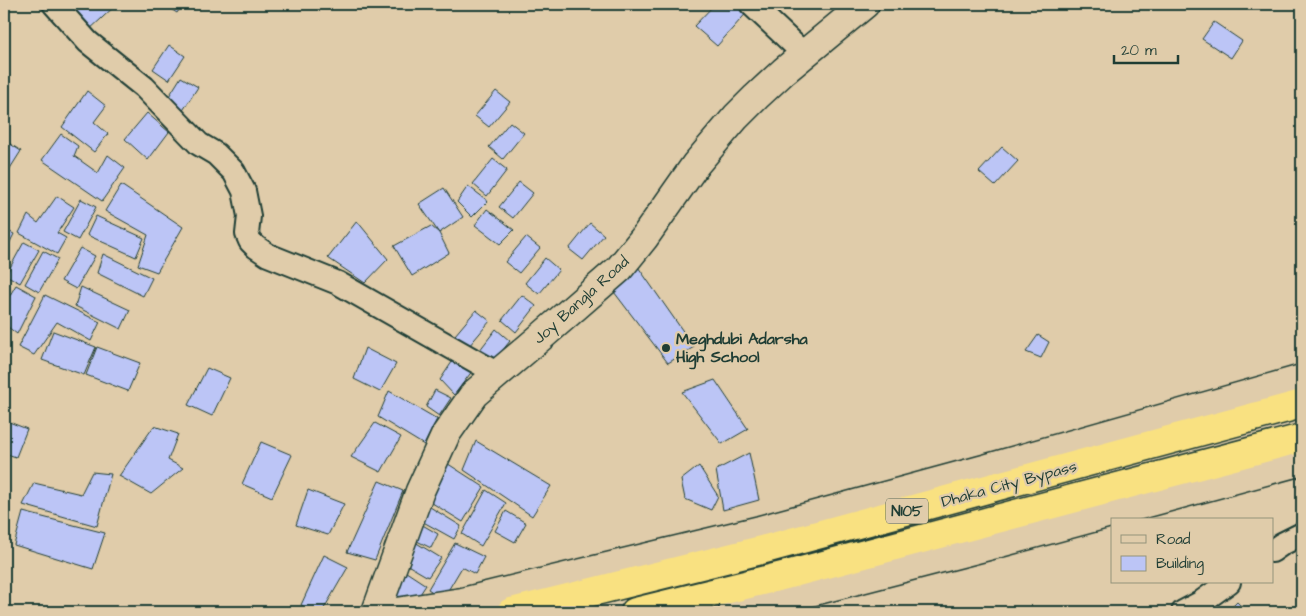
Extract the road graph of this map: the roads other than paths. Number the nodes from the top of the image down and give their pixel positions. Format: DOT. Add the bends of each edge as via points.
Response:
graph roads {
  1 [pos="54,4"];
  2 [pos="751,4"];
  3 [pos="865,4"];
  4 [pos="804,54"];
  5 [pos="498,374"];
  6 [pos="1302,379"];
  7 [pos="1302,404"];
  8 [pos="1302,438"];
  9 [pos="1302,461"];
  10 [pos="1302,534"];
  11 [pos="1274,550"];
  12 [pos="1226,584"];
  13 [pos="376,612"];
  14 [pos="396,612"];
  15 [pos="511,612"];
  16 [pos="634,612"];
  17 [pos="733,612"];
  18 [pos="1183,612"];
  1 -- 5 [label="street" via="88,42 144,88 199,144 216,154 234,172 244,191 249,216 247,234 256,248 338,283"];
  2 -- 4 [label="street"];
  3 -- 4 [label="main road, Joy Bangla Road"];
  4 -- 5 [label="main road, Joy Bangla Road" via="756,97 719,137 619,269"];
  5 -- 13 [label="main road, Joy Bangla Road" via="474,394 446,434 420,491"];
  6 -- 14 [label="main road" via="760,530 462,602"];
  7 -- 15 [label="highway, Dhaka City Bypass / N105" via="769,548"];
  8 -- 16 [label="highway, Dhaka City Bypass / N105"];
  9 -- 17 [label="main road"];
  10 -- 11 [label="street"];
  12 -- 18 [label="street"];
}
